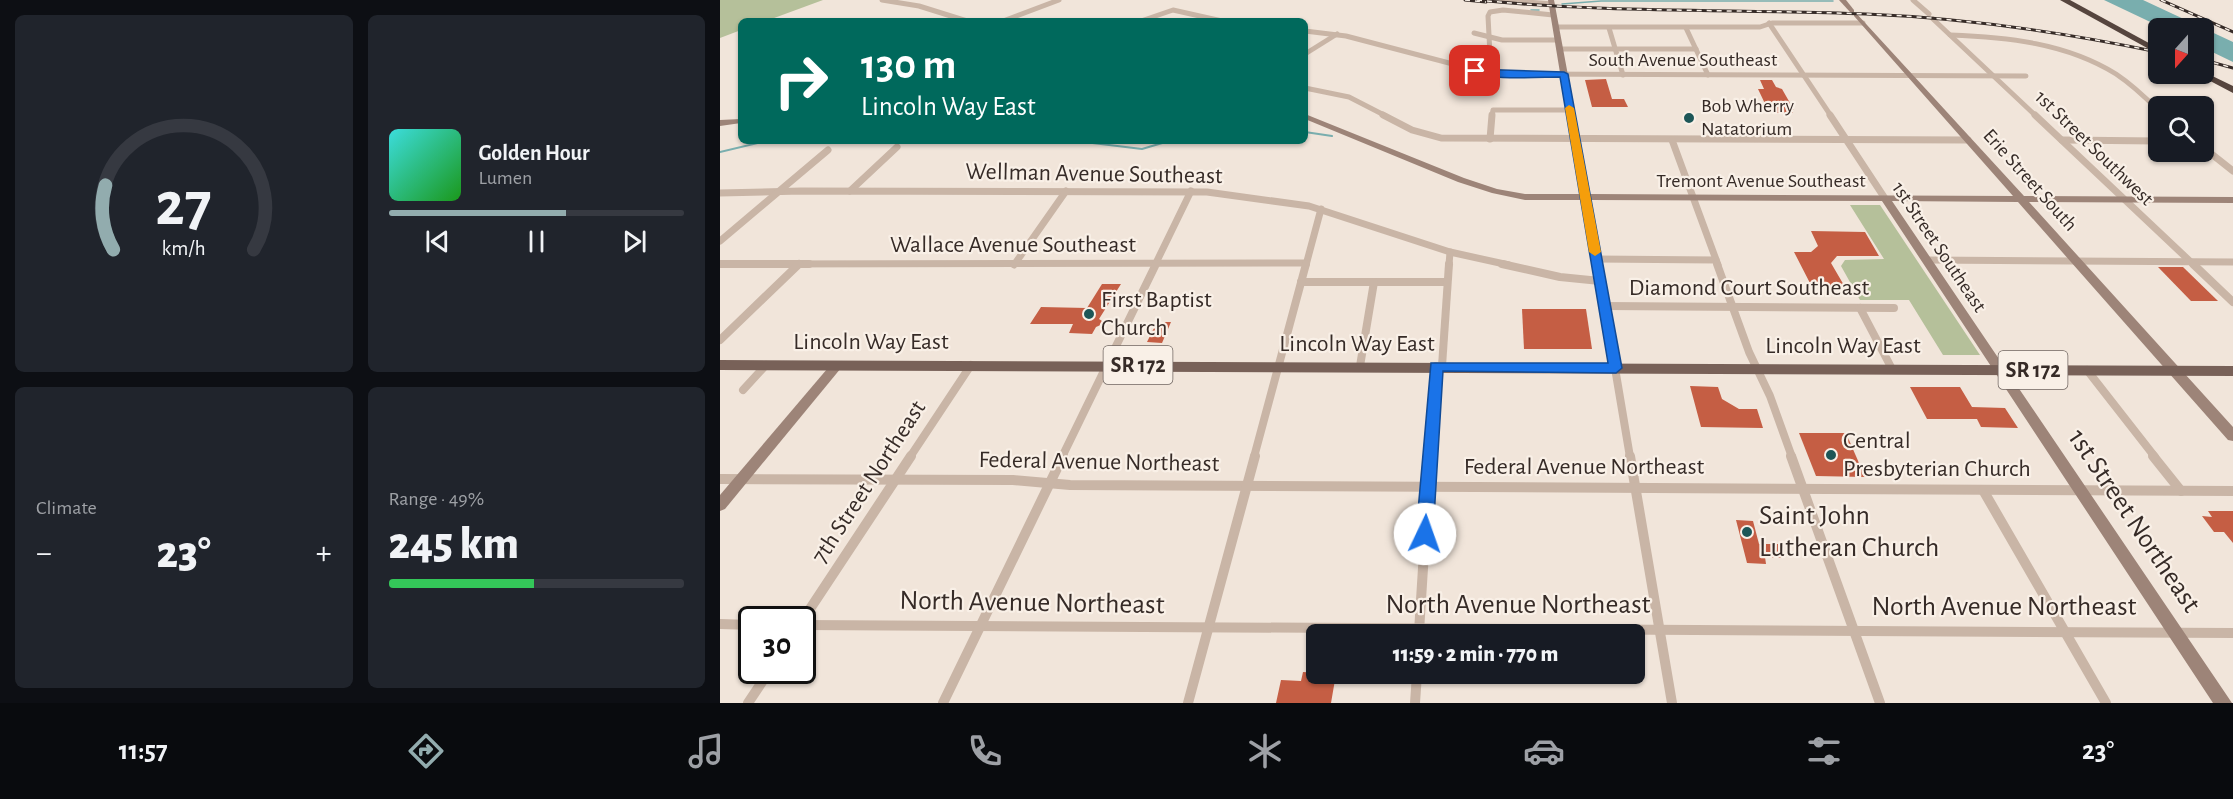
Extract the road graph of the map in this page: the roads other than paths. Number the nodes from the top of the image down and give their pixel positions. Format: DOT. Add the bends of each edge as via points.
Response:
graph roads {
  1 [pos="882,0"];
  2 [pos="1059,0"];
  3 [pos="1503,0"];
  4 [pos="1842,0"];
  5 [pos="1913,0"];
  6 [pos="2064,0"];
  7 [pos="2076,0"];
  8 [pos="1551,2"];
  9 [pos="1554,15"];
  10 [pos="957,18"];
  11 [pos="1012,18"];
  12 [pos="1148,18"];
  13 [pos="1211,18"];
  14 [pos="1769,23"];
  15 [pos="1863,23"];
  16 [pos="1556,27"];
  17 [pos="1609,28"];
  18 [pos="1686,28"];
  19 [pos="1308,31"];
  20 [pos="1474,33"];
  21 [pos="1337,34"];
  22 [pos="1950,35"];
  23 [pos="1491,39"];
  24 [pos="2148,40"];
  25 [pos="1558,44"];
  26 [pos="2148,46"];
  27 [pos="1615,49"];
  28 [pos="1696,50"];
  29 [pos="1308,52"];
  30 [pos="1491,74"];
  31 [pos="1564,74"];
  32 [pos="2214,74"];
  33 [pos="1623,75"];
  34 [pos="1708,75"];
  35 [pos="1803,75"];
  36 [pos="1910,75"];
  37 [pos="1994,76"];
  38 [pos="2026,76"];
  39 [pos="2214,80"];
  40 [pos="2233,84"];
  41 [pos="1308,89"];
  42 [pos="2233,90"];
  43 [pos="2148,101"];
  44 [pos="1570,110"];
  45 [pos="1308,117"];
  46 [pos="738,121"];
  47 [pos="720,123"];
  48 [pos="1490,139"];
  49 [pos="1575,139"];
  50 [pos="1672,140"];
  51 [pos="1847,140"];
  52 [pos="1968,140"];
  53 [pos="2062,140"];
  54 [pos="2148,141"];
  55 [pos="897,147"];
  56 [pos="828,150"];
  57 [pos="2214,156"];
  58 [pos="2233,171"];
  59 [pos="779,191"];
  60 [pos="850,191"];
  61 [pos="1066,191"];
  62 [pos="1191,191"];
  63 [pos="720,193"];
  64 [pos="1585,199"];
  65 [pos="1694,199"];
  66 [pos="1886,200"];
  67 [pos="2021,200"];
  68 [pos="2125,200"];
  69 [pos="2233,200"];
  70 [pos="1321,209"];
  71 [pos="720,241"];
  72 [pos="1450,252"];
  73 [pos="1596,259"];
  74 [pos="1716,260"];
  75 [pos="1926,260"];
  76 [pos="2075,260"];
  77 [pos="2190,261"];
  78 [pos="2233,262"];
  79 [pos="1306,263"];
  80 [pos="720,264"];
  81 [pos="799,264"];
  82 [pos="1156,264"];
  83 [pos="1014,265"];
  84 [pos="1600,281"];
  85 [pos="1301,282"];
  86 [pos="1374,282"];
  87 [pos="1447,282"];
  88 [pos="2233,302"];
  89 [pos="1605,306"];
  90 [pos="1733,307"];
  91 [pos="1860,308"];
  92 [pos="1894,308"];
  93 [pos="720,340"];
  94 [pos="720,364"];
  95 [pos="766,365"];
  96 [pos="837,365"];
  97 [pos="971,365"];
  98 [pos="1107,365"];
  99 [pos="1360,366"];
  100 [pos="1439,366"];
  101 [pos="1278,367"];
  102 [pos="1616,368"];
  103 [pos="1756,368"];
  104 [pos="1892,369"];
  105 [pos="2000,370"];
  106 [pos="2087,370"];
  107 [pos="2174,371"];
  108 [pos="2233,371"];
  109 [pos="743,390"];
  110 [pos="2233,436"];
  111 [pos="720,479"];
  112 [pos="742,479"];
  113 [pos="896,480"];
  114 [pos="1048,484"];
  115 [pos="1246,486"];
  116 [pos="1427,487"];
  117 [pos="1636,488"];
  118 [pos="1804,489"];
  119 [pos="1983,490"];
  120 [pos="2081,490"];
  121 [pos="2181,491"];
  122 [pos="2233,491"];
  123 [pos="720,505"];
  124 [pos="813,606"];
  125 [pos="816,623"];
  126 [pos="720,624"];
  127 [pos="1419,624"];
  128 [pos="738,625"];
  129 [pos="980,627"];
  130 [pos="1208,629"];
  131 [pos="1645,629"];
  132 [pos="1659,629"];
  133 [pos="1306,630"];
  134 [pos="1853,630"];
  135 [pos="2065,631"];
  136 [pos="2177,633"];
  137 [pos="2233,633"];
  138 [pos="761,684"];
  139 [pos="1416,684"];
  140 [pos="748,703"];
  141 [pos="943,703"];
  142 [pos="1188,703"];
  143 [pos="1415,703"];
  144 [pos="1672,703"];
  145 [pos="1880,703"];
  146 [pos="2106,703"];
  147 [pos="2223,703"];
  1 -- 10 [label="street"];
  2 -- 11 [label="street"];
  3 -- 8 [label="street"];
  4 -- 15 [label="street, Erie Street South"];
  5 -- 22 [label="street, 1st Street Southwest"];
  6 -- 26 [label="highway"];
  7 -- 24 [label="highway"];
  8 -- 9 [label="street"];
  9 -- 16 [label="street"];
  9 -- 23 [label="street" via="1490,12"];
  12 -- 13 [label="street" via="1168,10"];
  14 -- 15 [label="street"];
  14 -- 18 [label="street" via="1760,27"];
  14 -- 35 [label="street, 1st Street Southeast"];
  15 -- 36 [label="street, Erie Street South"];
  16 -- 17 [label="street"];
  16 -- 25 [label="street"];
  17 -- 18 [label="street"];
  17 -- 27 [label="street"];
  18 -- 28 [label="street"];
  19 -- 21 [label="street, South Avenue Southeast"];
  20 -- 23 [label="street"];
  21 -- 29 [label="street"];
  21 -- 30 [label="street, South Avenue Southeast"];
  22 -- 37 [label="street, 1st Street Southwest"];
  22 -- 43 [label="street" via="2018,40 2068,53 2117,75"];
  23 -- 25 [label="street"];
  23 -- 30 [label="street"];
  25 -- 27 [label="street"];
  25 -- 31 [label="street"];
  27 -- 28 [label="street"];
  27 -- 33 [label="street"];
  28 -- 34 [label="street"];
  30 -- 31 [label="street, South Avenue Southeast"];
  31 -- 33 [label="street, South Avenue Southeast"];
  31 -- 44 [label="street"];
  32 -- 40 [label="highway"];
  33 -- 34 [label="street, South Avenue Southeast"];
  34 -- 35 [label="street, South Avenue Southeast"];
  35 -- 36 [label="street, South Avenue Southeast"];
  35 -- 51 [label="street, 1st Street Southeast"];
  36 -- 37 [label="street, South Avenue Southeast"];
  36 -- 52 [label="street, Erie Street South"];
  37 -- 38 [label="street, South Avenue Southeast"];
  37 -- 53 [label="street, 1st Street Southwest"];
  39 -- 42 [label="highway"];
  41 -- 48 [label="street" via="1349,97 1421,134"];
  44 -- 48 [label="street" via="1493,110"];
  44 -- 49 [label="street"];
  45 -- 64 [label="street, Tremont Avenue Southeast" via="1485,188 1525,197"];
  46 -- 47 [label="street"];
  48 -- 49 [label="street"];
  49 -- 50 [label="street"];
  49 -- 64 [label="street"];
  50 -- 51 [label="street"];
  50 -- 65 [label="street"];
  51 -- 52 [label="street"];
  51 -- 66 [label="street, 1st Street Southeast"];
  52 -- 67 [label="street, Erie Street South"];
  53 -- 54 [label="street"];
  53 -- 68 [label="street, 1st Street Southwest"];
  55 -- 60 [label="street"];
  56 -- 59 [label="street"];
  57 -- 58 [label="street"];
  59 -- 60 [label="street, Wellman Avenue Southeast"];
  59 -- 63 [label="street, Wellman Avenue Southeast"];
  59 -- 71 [label="street"];
  60 -- 61 [label="street, Wellman Avenue Southeast"];
  61 -- 62 [label="street, Wellman Avenue Southeast"];
  61 -- 83 [label="street"];
  62 -- 70 [label="street, Wellman Avenue Southeast"];
  62 -- 82 [label="street"];
  64 -- 65 [label="street, Tremont Avenue Southeast"];
  64 -- 73 [label="street"];
  65 -- 66 [label="street, Tremont Avenue Southeast"];
  65 -- 74 [label="street"];
  66 -- 67 [label="street, Tremont Avenue Southeast"];
  66 -- 75 [label="street, 1st Street Southeast"];
  67 -- 68 [label="street, Tremont Avenue Southeast"];
  67 -- 76 [label="street, Erie Street South"];
  68 -- 69 [label="street, Tremont Avenue Southeast"];
  68 -- 77 [label="street, 1st Street Southwest"];
  70 -- 72 [label="street, Wellman Avenue Southeast"];
  70 -- 79 [label="street"];
  72 -- 84 [label="street, Wellman Avenue Southeast" via="1560,277"];
  72 -- 87 [label="street"];
  73 -- 74 [label="street"];
  73 -- 84 [label="street"];
  74 -- 90 [label="street"];
  75 -- 76 [label="street"];
  75 -- 105 [label="street, 1st Street Southeast"];
  76 -- 77 [label="street"];
  76 -- 107 [label="street, Erie Street South"];
  77 -- 78 [label="street"];
  77 -- 88 [label="street, 1st Street Southwest"];
  79 -- 82 [label="street, Wallace Avenue Southeast"];
  79 -- 85 [label="street"];
  80 -- 81 [label="street, Wallace Avenue Southeast"];
  81 -- 83 [label="street, Wallace Avenue Southeast"];
  81 -- 93 [label="street"];
  82 -- 83 [label="street, Wallace Avenue Southeast"];
  82 -- 98 [label="street"];
  84 -- 89 [label="street"];
  85 -- 86 [label="street"];
  85 -- 101 [label="street"];
  86 -- 87 [label="street"];
  86 -- 99 [label="street"];
  87 -- 100 [label="street"];
  89 -- 90 [label="street, Diamond Court Southeast"];
  89 -- 102 [label="street"];
  90 -- 91 [label="street, Diamond Court Southeast"];
  90 -- 103 [label="street"];
  91 -- 92 [label="street, Diamond Court Southeast"];
  91 -- 104 [label="street"];
  94 -- 95 [label="main road, Lincoln Way East / SR 172"];
  95 -- 96 [label="main road, Lincoln Way East / SR 172"];
  95 -- 109 [label="street"];
  96 -- 97 [label="main road, Lincoln Way East / SR 172"];
  96 -- 112 [label="street"];
  97 -- 98 [label="main road, Lincoln Way East / SR 172"];
  97 -- 113 [label="street, 7th Street Northeast"];
  98 -- 101 [label="main road, Lincoln Way East / SR 172"];
  98 -- 114 [label="street"];
  99 -- 100 [label="main road, Lincoln Way East / SR 172"];
  99 -- 101 [label="main road, Lincoln Way East / SR 172"];
  100 -- 102 [label="main road, Lincoln Way East / SR 172"];
  100 -- 116 [label="street"];
  101 -- 115 [label="street"];
  102 -- 103 [label="main road, Lincoln Way East / SR 172"];
  102 -- 117 [label="street"];
  103 -- 104 [label="main road, Lincoln Way East / SR 172"];
  103 -- 118 [label="street"];
  104 -- 105 [label="main road, Lincoln Way East / SR 172"];
  105 -- 106 [label="main road, Lincoln Way East / SR 172"];
  105 -- 120 [label="street, 1st Street Northeast"];
  106 -- 107 [label="main road, Lincoln Way East / SR 172"];
  106 -- 121 [label="street"];
  107 -- 108 [label="main road, SR 172"];
  107 -- 110 [label="street, Erie Street South"];
  111 -- 112 [label="street, Federal Avenue Northeast"];
  112 -- 113 [label="street, Federal Avenue Northeast"];
  112 -- 123 [label="street"];
  113 -- 114 [label="street, Federal Avenue Northeast" via="1012,480"];
  113 -- 124 [label="street, 7th Street Northeast"];
  114 -- 115 [label="street, Federal Avenue Northeast"];
  114 -- 129 [label="street"];
  115 -- 116 [label="street, Federal Avenue Northeast"];
  115 -- 130 [label="street"];
  116 -- 117 [label="street, Federal Avenue Northeast"];
  116 -- 127 [label="street"];
  117 -- 118 [label="street, Federal Avenue Northeast"];
  117 -- 132 [label="street"];
  118 -- 119 [label="street, Federal Avenue Northeast"];
  118 -- 134 [label="street"];
  119 -- 120 [label="street, Federal Avenue Northeast"];
  119 -- 135 [label="street"];
  120 -- 121 [label="street, Federal Avenue Northeast"];
  120 -- 136 [label="street, 1st Street Northeast"];
  121 -- 122 [label="street, Federal Avenue Northeast"];
  125 -- 129 [label="street, North Avenue Northeast"];
  126 -- 128 [label="street"];
  129 -- 130 [label="street, North Avenue Northeast"];
  129 -- 141 [label="street"];
  130 -- 133 [label="street, North Avenue Northeast"];
  130 -- 142 [label="street"];
  131 -- 132 [label="street, North Avenue Northeast"];
  132 -- 134 [label="street, North Avenue Northeast"];
  132 -- 144 [label="street"];
  134 -- 135 [label="street, North Avenue Northeast"];
  134 -- 145 [label="street"];
  135 -- 136 [label="street, North Avenue Northeast"];
  135 -- 146 [label="street"];
  136 -- 137 [label="street, North Avenue Northeast"];
  136 -- 147 [label="street, 1st Street Northeast"];
  138 -- 140 [label="street"];
  139 -- 143 [label="street"];
}
